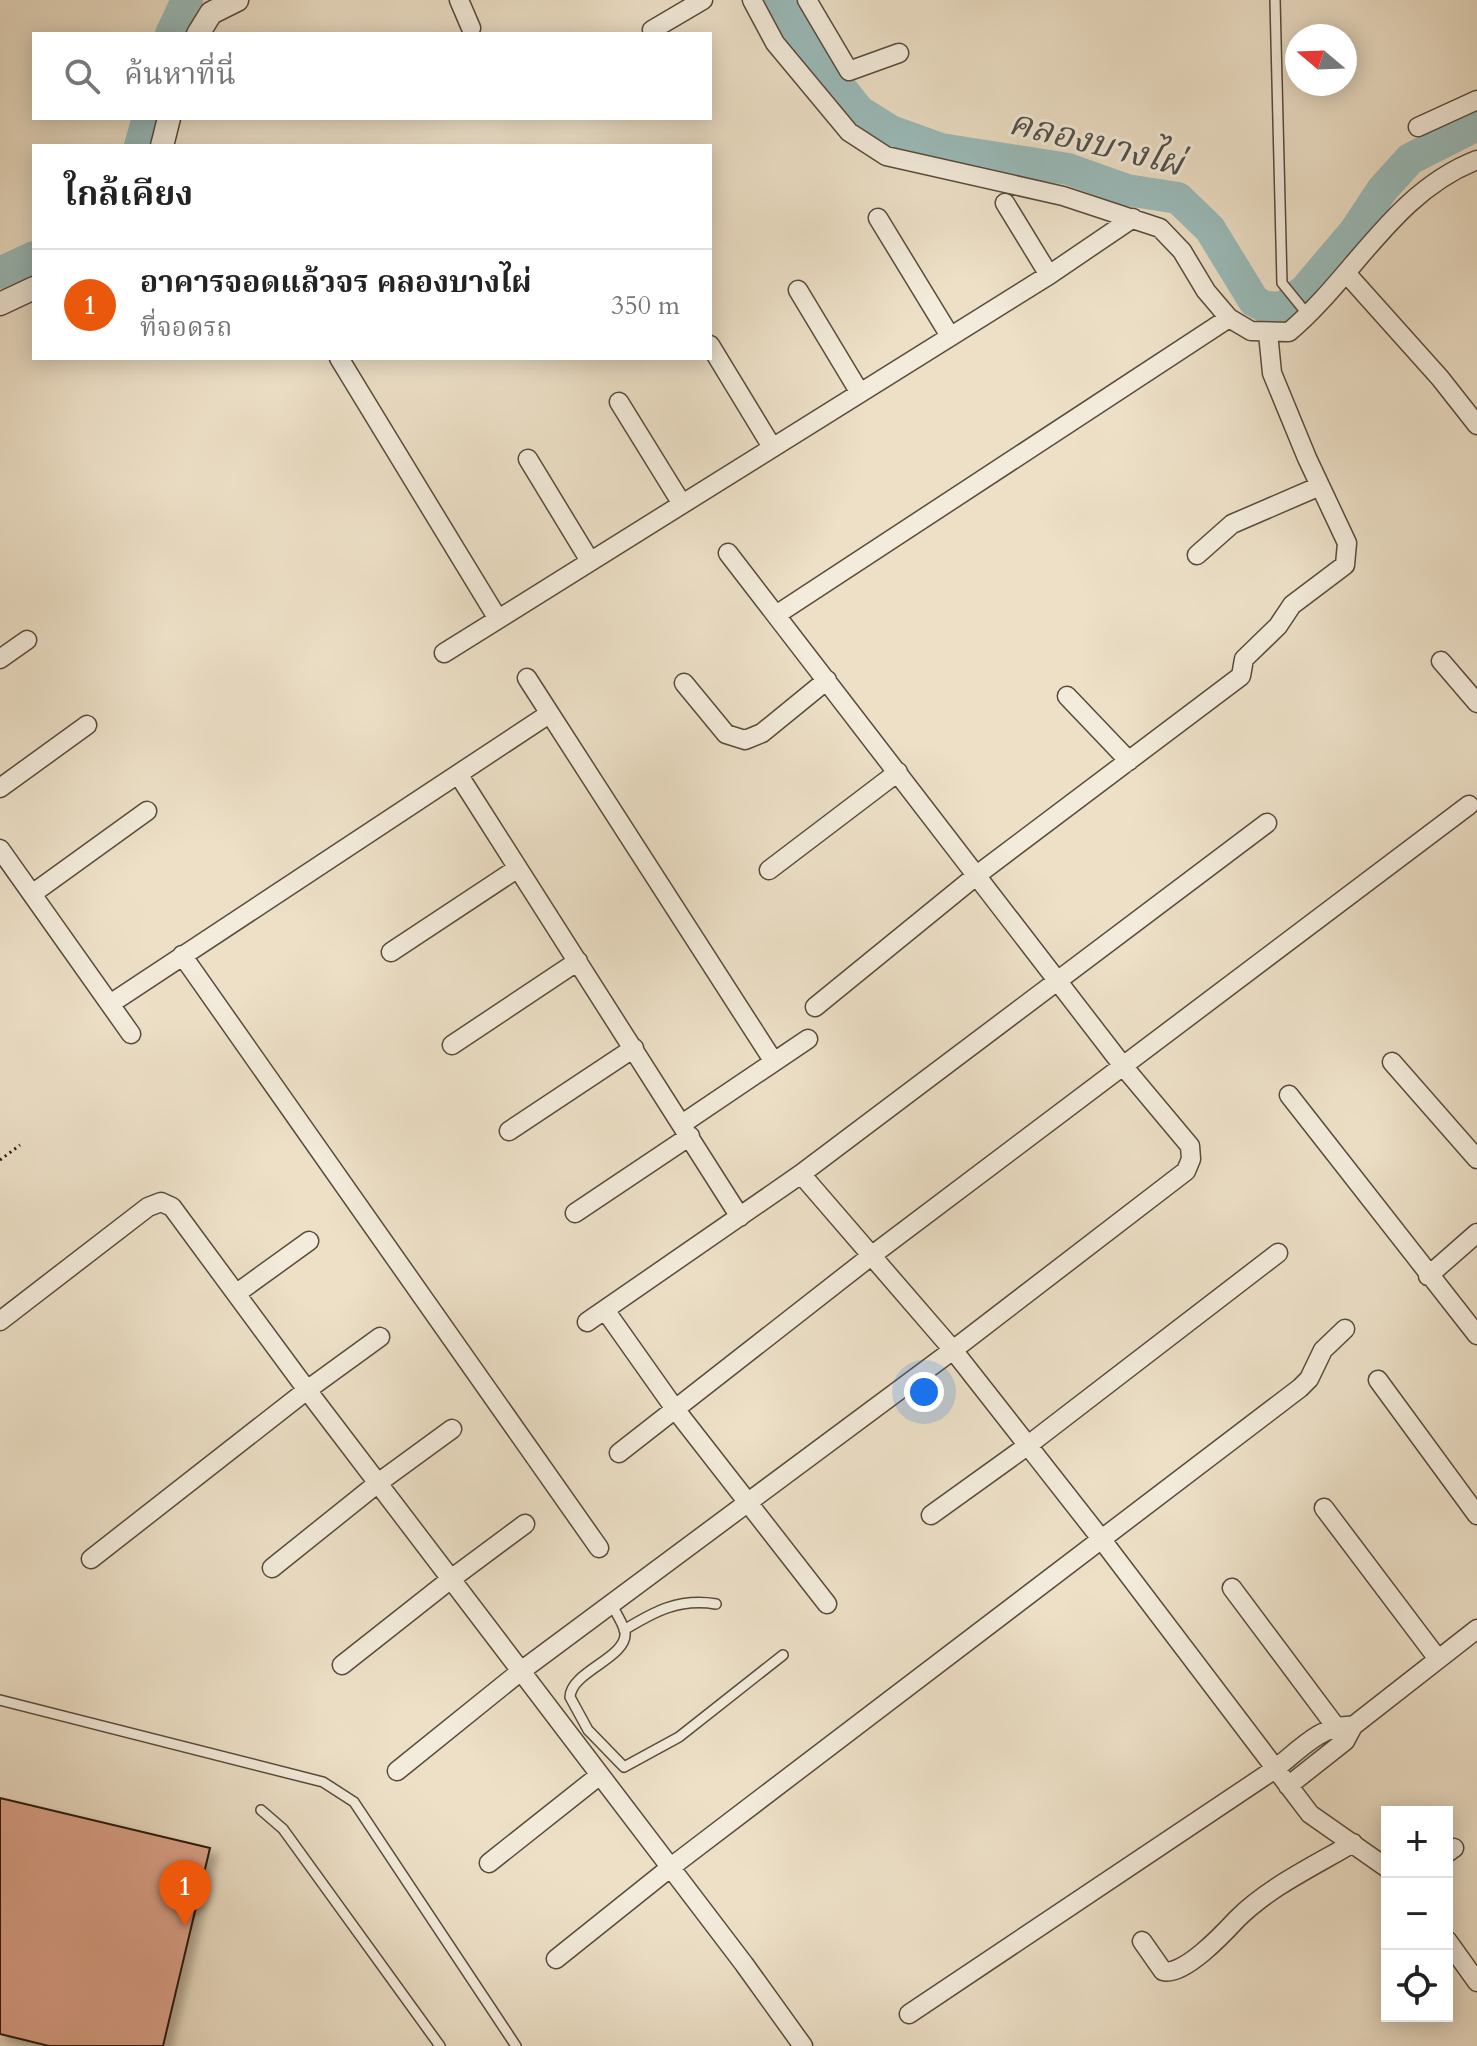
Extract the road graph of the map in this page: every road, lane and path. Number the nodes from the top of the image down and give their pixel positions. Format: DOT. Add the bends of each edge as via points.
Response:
graph roads {
  1 [pos="237,0"];
  2 [pos="459,0"];
  3 [pos="703,0"];
  4 [pos="752,0"];
  5 [pos="807,0"];
  6 [pos="1275,0"];
  7 [pos="209,7"];
  8 [pos="471,28"];
  9 [pos="652,30"];
  10 [pos="199,32"];
  11 [pos="899,53"];
  12 [pos="1477,100"];
  13 [pos="168,120"];
  14 [pos="1418,127"];
  15 [pos="162,144"];
  16 [pos="1477,160"];
  17 [pos="1005,203"];
  18 [pos="878,218"];
  19 [pos="1133,218"];
  20 [pos="1346,273"];
  21 [pos="1049,275"];
  22 [pos="32,289"];
  23 [pos="798,290"];
  24 [pos="0,304"];
  25 [pos="1306,313"];
  26 [pos="1229,318"];
  27 [pos="1268,333"];
  28 [pos="950,336"];
  29 [pos="712,348"];
  30 [pos="340,360"];
  31 [pos="860,393"];
  32 [pos="619,402"];
  33 [pos="1477,425"];
  34 [pos="772,447"];
  35 [pos="528,459"];
  36 [pos="1320,486"];
  37 [pos="682,504"];
  38 [pos="728,553"];
  39 [pos="1197,555"];
  40 [pos="590,561"];
  41 [pos="776,615"];
  42 [pos="498,619"];
  43 [pos="27,640"];
  44 [pos="444,653"];
  45 [pos="0,659"];
  46 [pos="1441,661"];
  47 [pos="527,678"];
  48 [pos="827,680"];
  49 [pos="684,683"];
  50 [pos="1067,696"];
  51 [pos="1477,703"];
  52 [pos="549,714"];
  53 [pos="87,725"];
  54 [pos="1129,761"];
  55 [pos="898,772"];
  56 [pos="458,774"];
  57 [pos="0,788"];
  58 [pos="1469,805"];
  59 [pos="147,811"];
  60 [pos="1267,823"];
  61 [pos="0,849"];
  62 [pos="518,868"];
  63 [pos="769,870"];
  64 [pos="977,875"];
  65 [pos="32,894"];
  66 [pos="391,952"];
  67 [pos="182,955"];
  68 [pos="578,961"];
  69 [pos="1058,979"];
  70 [pos="110,1004"];
  71 [pos="815,1007"];
  72 [pos="131,1034"];
  73 [pos="808,1039"];
  74 [pos="452,1045"];
  75 [pos="634,1048"];
  76 [pos="774,1062"];
  77 [pos="1392,1062"];
  78 [pos="1123,1066"];
  79 [pos="1289,1095"];
  80 [pos="686,1130"];
  81 [pos="509,1131"];
  82 [pos="20,1145"];
  83 [pos="1477,1159"];
  84 [pos="0,1160"];
  85 [pos="801,1174"];
  86 [pos="575,1213"];
  87 [pos="740,1217"];
  88 [pos="1477,1233"];
  89 [pos="309,1241"];
  90 [pos="1278,1253"];
  91 [pos="871,1256"];
  92 [pos="1428,1276"];
  93 [pos="237,1293"];
  94 [pos="605,1310"];
  95 [pos="0,1321"];
  96 [pos="587,1322"];
  97 [pos="1345,1329"];
  98 [pos="1477,1335"];
  99 [pos="380,1337"];
  100 [pos="953,1350"];
  101 [pos="1378,1380"];
  102 [pos="307,1390"];
  103 [pos="675,1409"];
  104 [pos="452,1429"];
  105 [pos="1027,1446"];
  106 [pos="619,1453"];
  107 [pos="378,1483"];
  108 [pos="746,1502"];
  109 [pos="1324,1508"];
  110 [pos="931,1515"];
  111 [pos="1477,1515"];
  112 [pos="525,1524"];
  113 [pos="1102,1540"];
  114 [pos="599,1548"];
  115 [pos="91,1559"];
  116 [pos="272,1568"];
  117 [pos="451,1579"];
  118 [pos="1232,1588"];
  119 [pos="611,1603"];
  120 [pos="716,1604"];
  121 [pos="827,1604"];
  122 [pos="1477,1629"];
  123 [pos="624,1630"];
  124 [pos="783,1655"];
  125 [pos="1438,1659"];
  126 [pos="342,1665"];
  127 [pos="521,1671"];
  128 [pos="0,1700"];
  129 [pos="1345,1730"];
  130 [pos="1275,1769"];
  131 [pos="397,1771"];
  132 [pos="600,1775"];
  133 [pos="1288,1786"];
  134 [pos="261,1810"];
  135 [pos="1353,1843"];
  136 [pos="489,1863"];
  137 [pos="1381,1864"];
  138 [pos="671,1867"];
  139 [pos="1142,1941"];
  140 [pos="1453,1948"];
  141 [pos="556,1959"];
  142 [pos="1477,1982"];
  143 [pos="909,2014"];
  144 [pos="440,2046"];
  145 [pos="516,2046"];
  146 [pos="803,2046"];
  1 -- 7 [label="street"];
  2 -- 8 [label="street"];
  3 -- 9 [label="street"];
  4 -- 19 [label="street" via="775,43 849,132 886,156 1063,196"];
  5 -- 11 [label="street" via="849,71"];
  6 -- 25 [label="lane" via="1282,283"];
  7 -- 10 [label="street"];
  12 -- 14 [label="street"];
  13 -- 15 [label="street"];
  16 -- 20 [label="street" via="1426,188"];
  17 -- 21 [label="street"];
  18 -- 28 [label="street"];
  19 -- 21 [label="street"];
  19 -- 26 [label="street" via="1160,228"];
  20 -- 25 [label="street"];
  20 -- 33 [label="street"];
  21 -- 28 [label="street"];
  22 -- 24 [label="street"];
  23 -- 31 [label="street"];
  25 -- 27 [label="street" via="1289,332"];
  26 -- 27 [label="street" via="1251,331"];
  26 -- 41 [label="street"];
  27 -- 36 [label="street" via="1272,373"];
  28 -- 31 [label="street"];
  29 -- 34 [label="street"];
  30 -- 42 [label="street"];
  31 -- 34 [label="street"];
  32 -- 37 [label="street"];
  34 -- 37 [label="street"];
  35 -- 40 [label="street"];
  36 -- 39 [label="street" via="1232,524"];
  36 -- 54 [label="street" via="1347,543 1345,565 1292,605 1244,659 1241,676"];
  37 -- 40 [label="street"];
  38 -- 41 [label="street"];
  40 -- 42 [label="street"];
  41 -- 48 [label="street"];
  42 -- 44 [label="street"];
  43 -- 45 [label="street"];
  46 -- 51 [label="street"];
  47 -- 52 [label="street"];
  48 -- 49 [label="street" via="762,733 745,740 726,734"];
  48 -- 55 [label="street"];
  50 -- 54 [label="street"];
  52 -- 56 [label="street"];
  52 -- 76 [label="street"];
  53 -- 57 [label="street"];
  54 -- 64 [label="street"];
  55 -- 63 [label="street"];
  55 -- 64 [label="street"];
  56 -- 62 [label="street"];
  56 -- 67 [label="street"];
  58 -- 78 [label="street"];
  59 -- 65 [label="street"];
  60 -- 69 [label="street"];
  61 -- 65 [label="street"];
  62 -- 66 [label="street"];
  62 -- 68 [label="street"];
  64 -- 69 [label="street"];
  64 -- 71 [label="street"];
  65 -- 70 [label="street"];
  67 -- 70 [label="street"];
  67 -- 114 [label="street"];
  68 -- 74 [label="street"];
  68 -- 75 [label="street"];
  69 -- 78 [label="street"];
  69 -- 85 [label="street"];
  70 -- 72 [label="street"];
  73 -- 76 [label="street"];
  75 -- 80 [label="street"];
  75 -- 81 [label="street"];
  76 -- 80 [label="street"];
  77 -- 83 [label="street"];
  78 -- 91 [label="street"];
  78 -- 100 [label="street" via="1190,1146 1186,1171"];
  79 -- 92 [label="street"];
  80 -- 86 [label="street"];
  80 -- 87 [label="street"];
  82 -- 84 [label="path"];
  85 -- 87 [label="street"];
  85 -- 91 [label="street"];
  87 -- 94 [label="street"];
  88 -- 92 [label="street"];
  89 -- 93 [label="street"];
  90 -- 105 [label="street"];
  91 -- 100 [label="street"];
  91 -- 103 [label="street"];
  92 -- 98 [label="street"];
  93 -- 95 [label="street" via="172,1207 161,1202"];
  93 -- 102 [label="street"];
  94 -- 96 [label="street"];
  94 -- 103 [label="street"];
  97 -- 113 [label="street" via="1323,1350 1300,1388"];
  99 -- 102 [label="street"];
  100 -- 105 [label="street"];
  100 -- 108 [label="street"];
  101 -- 111 [label="street"];
  102 -- 107 [label="street"];
  102 -- 115 [label="street"];
  103 -- 106 [label="street"];
  103 -- 108 [label="street"];
  104 -- 107 [label="street"];
  105 -- 110 [label="street"];
  105 -- 113 [label="street"];
  107 -- 116 [label="street"];
  107 -- 117 [label="street"];
  108 -- 119 [label="street"];
  108 -- 121 [label="street"];
  109 -- 125 [label="street"];
  112 -- 117 [label="street"];
  113 -- 130 [label="street"];
  113 -- 138 [label="street"];
  117 -- 126 [label="street"];
  117 -- 127 [label="street"];
  118 -- 129 [label="street"];
  119 -- 123 [label="lane"];
  119 -- 127 [label="street"];
  120 -- 123 [label="lane" via="668,1606"];
  122 -- 125 [label="street"];
  123 -- 124 [label="lane" via="621,1646 572,1686 570,1697 588,1730 624,1767 679,1737"];
  125 -- 129 [label="street"];
  127 -- 131 [label="street"];
  127 -- 132 [label="street"];
  128 -- 145 [label="lane" via="323,1782 342,1793 354,1802"];
  129 -- 130 [label="street"];
  129 -- 133 [label="street"];
  130 -- 133 [label="street"];
  130 -- 143 [label="street"];
  132 -- 136 [label="street"];
  132 -- 138 [label="street"];
  133 -- 135 [label="street" via="1310,1814"];
  134 -- 144 [label="lane" via="283,1829"];
  135 -- 137 [label="street"];
  135 -- 139 [label="street" via="1248,1909 1211,1946 1174,1971 1163,1971"];
  138 -- 141 [label="street"];
  138 -- 146 [label="street"];
  140 -- 142 [label="street"];
}
